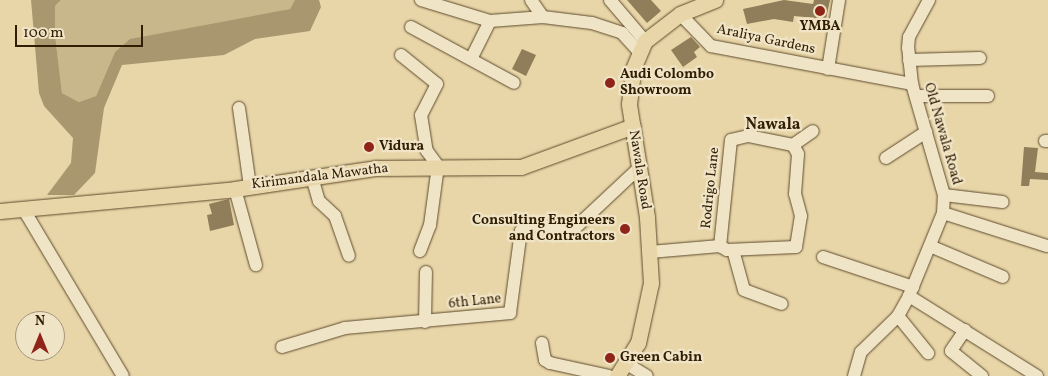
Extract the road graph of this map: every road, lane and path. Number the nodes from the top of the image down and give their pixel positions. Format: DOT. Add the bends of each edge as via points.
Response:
graph roads {
  1 [pos="421,0"];
  2 [pos="531,0"];
  3 [pos="610,0"];
  4 [pos="715,0"];
  5 [pos="839,0"];
  6 [pos="929,0"];
  7 [pos="684,8"];
  8 [pos="543,17"];
  9 [pos="490,22"];
  10 [pos="411,27"];
  11 [pos="642,46"];
  12 [pos="401,55"];
  13 [pos="472,57"];
  14 [pos="980,58"];
  15 [pos="909,60"];
  16 [pos="828,69"];
  17 [pos="514,83"];
  18 [pos="914,90"];
  19 [pos="988,96"];
  20 [pos="239,108"];
  21 [pos="633,126"];
  22 [pos="813,131"];
  23 [pos="926,132"];
  24 [pos="793,145"];
  25 [pos="886,158"];
  26 [pos="438,166"];
  27 [pos="638,169"];
  28 [pos="312,177"];
  29 [pos="250,186"];
  30 [pos="235,189"];
  31 [pos="944,195"];
  32 [pos="1003,202"];
  33 [pos="24,210"];
  34 [pos="0,211"];
  35 [pos="943,213"];
  36 [pos="720,246"];
  37 [pos="930,246"];
  38 [pos="1047,246"];
  39 [pos="420,250"];
  40 [pos="733,250"];
  41 [pos="650,252"];
  42 [pos="349,256"];
  43 [pos="823,257"];
  44 [pos="256,265"];
  45 [pos="426,272"];
  46 [pos="1003,277"];
  47 [pos="911,292"];
  48 [pos="782,304"];
  49 [pos="898,316"];
  50 [pos="425,322"];
  51 [pos="965,330"];
  52 [pos="542,344"];
  53 [pos="282,347"];
  54 [pos="928,353"];
  55 [pos="622,370"];
  56 [pos="124,376"];
  57 [pos="609,376"];
  58 [pos="647,376"];
  59 [pos="854,376"];
  60 [pos="982,376"];
  61 [pos="1037,376"];
  1 -- 9 [label="street"];
  2 -- 8 [label="street"];
  3 -- 11 [label="street"];
  4 -- 7 [label="main road"];
  5 -- 16 [label="street, Araliya Gardens"];
  6 -- 15 [label="street, Old Nawala Road" via="909,37"];
  7 -- 11 [label="main road"];
  7 -- 16 [label="street, Araliya Gardens" via="711,46"];
  8 -- 9 [label="street"];
  8 -- 11 [label="street" via="592,23 622,34"];
  9 -- 13 [label="street"];
  10 -- 13 [label="street"];
  11 -- 21 [label="main road, Nawala Road" via="629,85"];
  12 -- 26 [label="street" via="438,84 420,123 427,151"];
  13 -- 17 [label="street"];
  14 -- 15 [label="street"];
  15 -- 18 [label="street, Old Nawala Road"];
  16 -- 18 [label="street, Araliya Gardens"];
  18 -- 19 [label="street, Araliya Gardens"];
  18 -- 23 [label="street, Old Nawala Road"];
  20 -- 29 [label="street"];
  21 -- 26 [label="main road, Kirimandala Mawatha" via="521,167 493,170"];
  21 -- 27 [label="main road, Nawala Road"];
  22 -- 24 [label="street"];
  23 -- 25 [label="street"];
  23 -- 31 [label="street, Old Nawala Road"];
  24 -- 36 [label="street, Rodrigo Lane" via="748,136 731,140"];
  24 -- 40 [label="street, Rodrigo Lane" via="798,154 795,194 801,216 799,242 791,249"];
  26 -- 28 [label="main road, Kirimandala Mawatha" via="376,168"];
  26 -- 39 [label="street" via="430,225"];
  27 -- 41 [label="main road, Nawala Road"];
  27 -- 50 [label="street, 6th Lane" via="575,228 564,230 536,225 521,231 510,313"];
  28 -- 29 [label="main road, Kirimandala Mawatha"];
  28 -- 42 [label="street" via="319,201 335,216"];
  29 -- 30 [label="main road, Kirimandala Mawatha"];
  30 -- 33 [label="main road, Kirimandala Mawatha"];
  30 -- 44 [label="street"];
  31 -- 32 [label="street"];
  31 -- 35 [label="street, Old Nawala Road"];
  33 -- 34 [label="main road, Kirimandala Mawatha"];
  33 -- 56 [label="street"];
  35 -- 37 [label="street, Old Nawala Road"];
  35 -- 38 [label="street"];
  36 -- 40 [label="street, Rodrigo Lane"];
  36 -- 41 [label="street, Rodrigo Lane"];
  37 -- 46 [label="street"];
  37 -- 47 [label="street, Old Nawala Road"];
  40 -- 48 [label="street" via="744,290"];
  41 -- 55 [label="main road, Nawala Road" via="648,306 638,343"];
  43 -- 47 [label="street"];
  45 -- 50 [label="street"];
  47 -- 49 [label="street, Old Nawala Road"];
  47 -- 51 [label="street"];
  49 -- 54 [label="street"];
  49 -- 59 [label="street, Old Nawala Road" via="861,352"];
  50 -- 53 [label="street, 6th Lane" via="345,328"];
  51 -- 60 [label="street" via="951,350"];
  51 -- 61 [label="street"];
  52 -- 57 [label="street" via="545,360 550,363"];
  55 -- 58 [label="street"];
}
